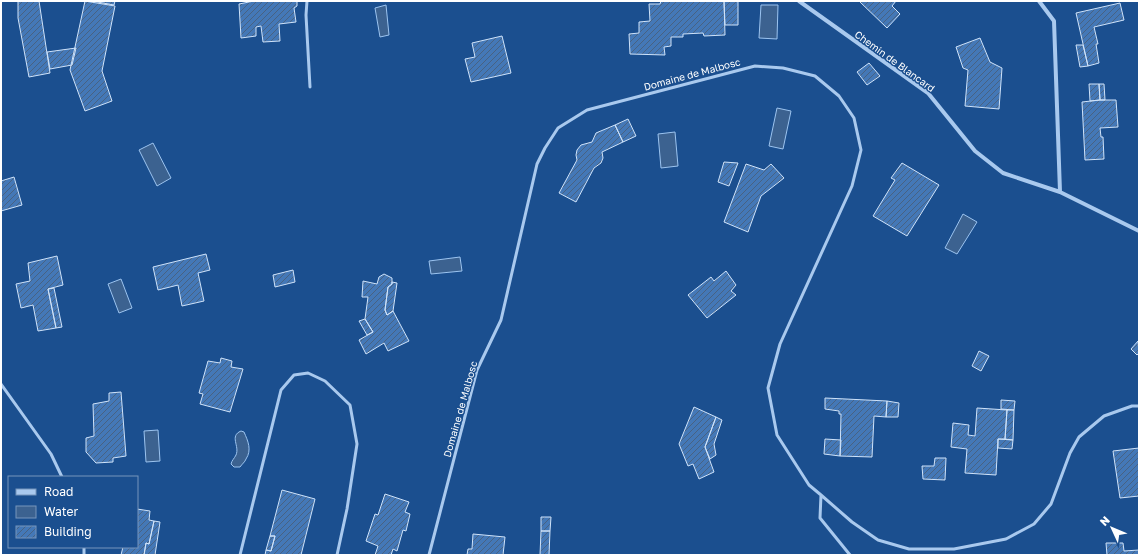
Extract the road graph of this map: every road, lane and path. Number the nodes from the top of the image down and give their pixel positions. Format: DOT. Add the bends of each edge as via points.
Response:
graph roads {
  1 [pos="307,1"];
  2 [pos="799,1"];
  3 [pos="1039,1"];
  4 [pos="310,87"];
  5 [pos="1060,192"];
  6 [pos="1139,231"];
  7 [pos="1,384"];
  8 [pos="1139,406"];
  9 [pos="62,476"];
  10 [pos="821,495"];
  11 [pos="240,555"];
  12 [pos="337,555"];
  13 [pos="429,555"];
  14 [pos="850,555"];
  1 -- 4 [label="lane"];
  2 -- 5 [label="street, Chemin de Blancard" via="928,93 975,151 1003,173"];
  3 -- 5 [label="street" via="1054,21"];
  5 -- 6 [label="street, Chemin de Blancard"];
  7 -- 9 [label="lane" via="51,454"];
  8 -- 10 [label="lane, Domaine de Malbosc" via="1104,416 1079,437 1070,453 1051,504 1034,524 1006,539 954,549 909,549 878,540"];
  10 -- 13 [label="lane, Domaine de Malbosc" via="809,485 777,435 768,388 780,344 852,186 861,150 854,118 839,96 815,76 783,68 755,66 588,110 558,128 537,164 501,320 477,370"];
  10 -- 14 [label="lane" via="820,518"];
  11 -- 12 [label="lane" via="281,390 294,375 308,373 325,381 350,405 357,444"];
}
